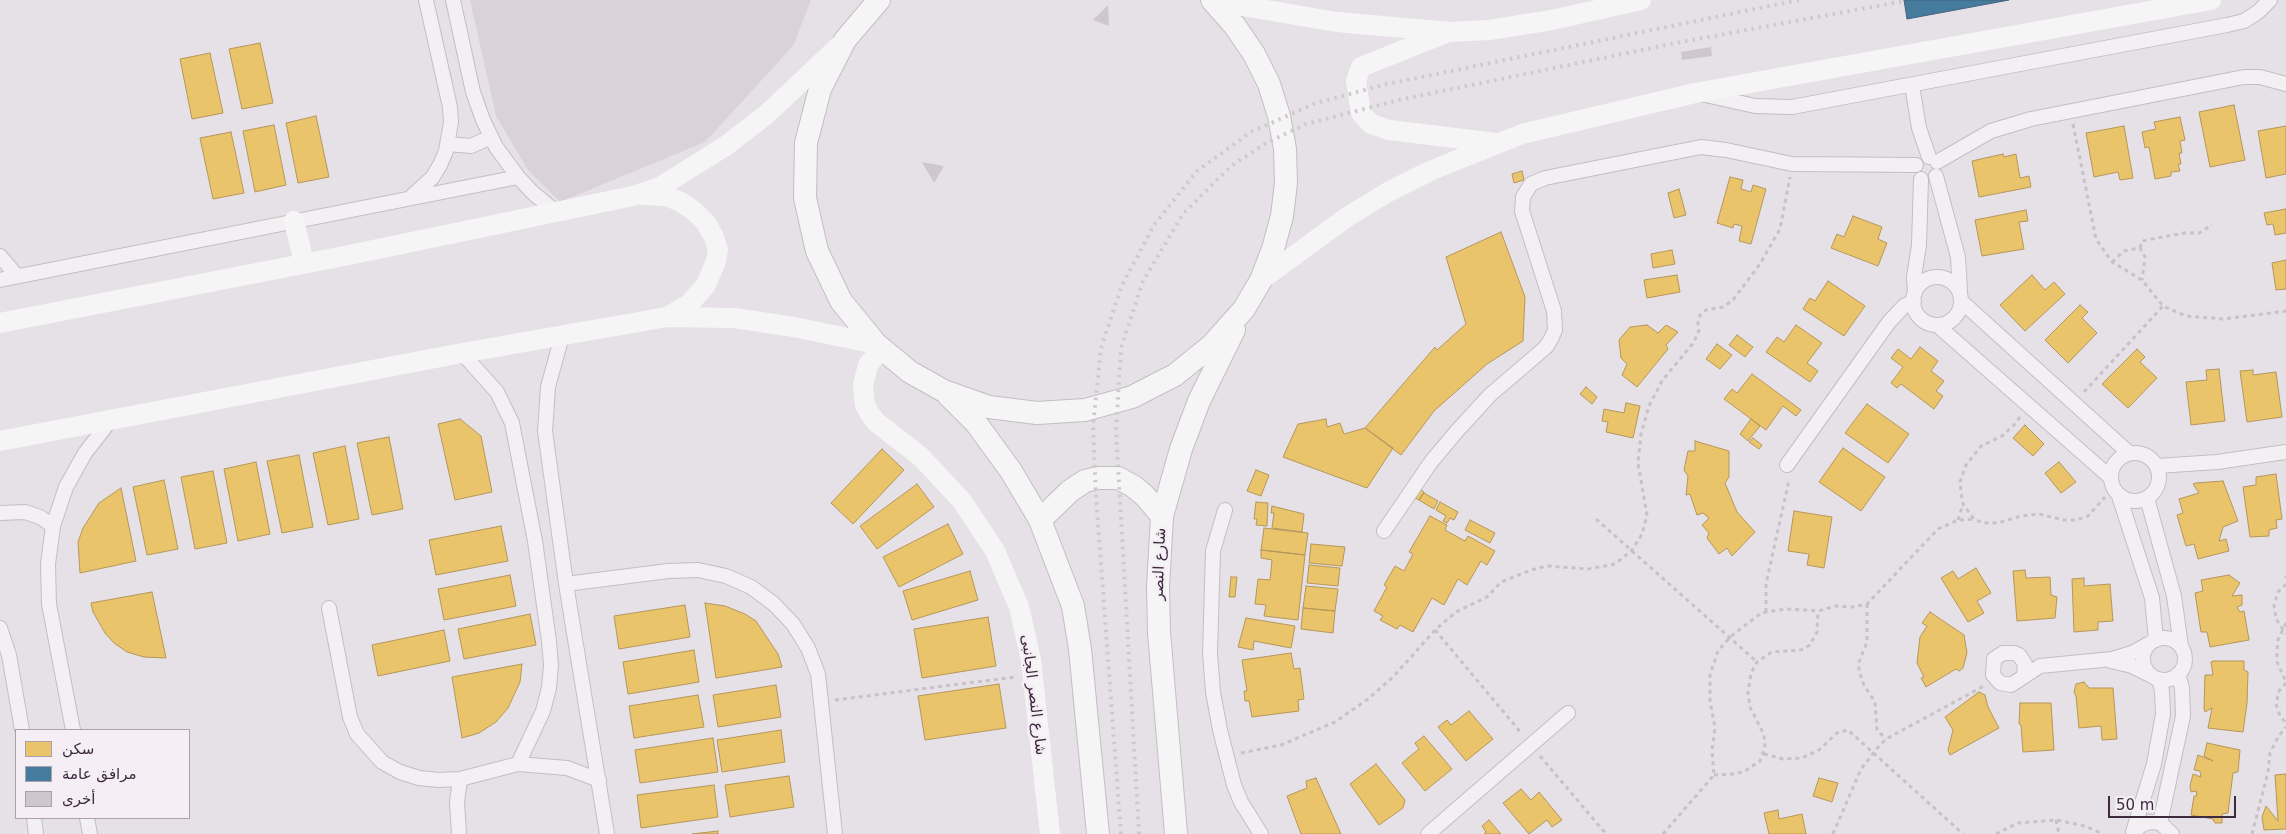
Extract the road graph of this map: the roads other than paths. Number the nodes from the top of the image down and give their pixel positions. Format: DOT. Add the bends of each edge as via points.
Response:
graph roads {
  1 [pos="426,0"];
  2 [pos="453,0"];
  3 [pos="860,0"];
  4 [pos="879,0"];
  5 [pos="1212,0"];
  6 [pos="1641,0"];
  7 [pos="2211,0"];
  8 [pos="2270,0"];
  9 [pos="1450,32"];
  10 [pos="849,34"];
  11 [pos="2286,84"];
  12 [pos="1912,85"];
  13 [pos="1695,93"];
  14 [pos="491,137"];
  15 [pos="1497,143"];
  16 [pos="448,144"];
  17 [pos="1916,165"];
  18 [pos="1934,165"];
  19 [pos="518,177"];
  20 [pos="1922,179"];
  21 [pos="633,196"];
  22 [pos="410,198"];
  23 [pos="556,212"];
  24 [pos="294,221"];
  25 [pos="0,256"];
  26 [pos="304,263"];
  27 [pos="16,276"];
  28 [pos="0,280"];
  29 [pos="1261,280"];
  30 [pos="1914,297"];
  31 [pos="1960,297"];
  32 [pos="1244,309"];
  33 [pos="667,318"];
  34 [pos="0,322"];
  35 [pos="1937,325"];
  36 [pos="562,336"];
  37 [pos="878,346"];
  38 [pos="462,354"];
  39 [pos="944,391"];
  40 [pos="110,422"];
  41 [pos="0,442"];
  42 [pos="2286,452"];
  43 [pos="2129,453"];
  44 [pos="1791,460"];
  45 [pos="2157,466"];
  46 [pos="2114,487"];
  47 [pos="2147,498"];
  48 [pos="1225,510"];
  49 [pos="0,513"];
  50 [pos="1162,516"];
  51 [pos="1040,520"];
  52 [pos="53,526"];
  53 [pos="1384,531"];
  54 [pos="566,584"];
  55 [pos="329,608"];
  56 [pos="0,628"];
  57 [pos="2153,641"];
  58 [pos="2181,646"];
  59 [pos="2019,655"];
  60 [pos="2102,661"];
  61 [pos="2046,665"];
  62 [pos="2178,674"];
  63 [pos="2024,676"];
  64 [pos="2155,677"];
  65 [pos="1568,714"];
  66 [pos="22,729"];
  67 [pos="73,729"];
  68 [pos="518,764"];
  69 [pos="460,779"];
  70 [pos="599,780"];
  71 [pos="34,819"];
  72 [pos="87,819"];
  73 [pos="2160,823"];
  74 [pos="2133,833"];
  75 [pos="36,834"];
  76 [pos="90,834"];
  77 [pos="459,834"];
  78 [pos="608,834"];
  79 [pos="835,834"];
  80 [pos="1050,834"];
  81 [pos="1098,834"];
  82 [pos="1176,834"];
  83 [pos="1261,834"];
  84 [pos="1428,834"];
  85 [pos="2172,834"];
  1 -- 16 [label="street" via="450,107 452,122"];
  2 -- 14 [label="street" via="473,92"];
  3 -- 10 [label="main road"];
  4 -- 10 [label="main road"];
  5 -- 9 [label="street" via="1337,22"];
  5 -- 29 [label="main road" via="1254,54 1279,116 1285,149 1282,216"];
  6 -- 9 [label="street" via="1552,20 1489,30"];
  7 -- 13 [label="street"];
  8 -- 12 [label="street" via="2258,12 2227,26"];
  9 -- 15 [label="street" via="1361,67 1356,81 1361,113 1370,124 1389,130"];
  10 -- 21 [label="street" via="767,114 727,145 660,187"];
  10 -- 37 [label="main road" via="820,89 806,143 805,198 817,251 841,301"];
  11 -- 18 [label="street" via="2260,77 2244,77 2031,119 1991,131"];
  12 -- 13 [label="street" via="1773,108"];
  12 -- 18 [label="street" via="1920,128"];
  13 -- 15 [label="street" via="1569,121"];
  14 -- 16 [label="street" via="471,146"];
  14 -- 19 [label="street"];
  15 -- 29 [label="street" via="1388,192 1347,217"];
  16 -- 22 [label="street" via="432,178"];
  17 -- 18 [label="street" via="1918,160"];
  17 -- 20 [label="street"];
  17 -- 53 [label="street" via="1792,164 1701,147 1545,178 1531,184 1522,197 1522,211 1554,311 1552,339 1490,395 1457,431 1431,462"];
  18 -- 20 [label="street" via="1926,180"];
  18 -- 31 [label="street" via="1958,257"];
  19 -- 22 [label="street"];
  19 -- 23 [label="street"];
  20 -- 30 [label="street"];
  21 -- 23 [label="street"];
  21 -- 33 [label="street" via="666,196 681,202 706,223 718,250 706,285 689,304"];
  22 -- 24 [label="street"];
  23 -- 26 [label="street"];
  24 -- 26 [label="street"];
  24 -- 27 [label="street"];
  25 -- 27 [label="street"];
  26 -- 34 [label="street"];
  27 -- 28 [label="street"];
  29 -- 32 [label="main road"];
  30 -- 31 [label="street" via="1920,285 1937,277 1955,285"];
  30 -- 35 [label="street" via="1915,310 1920,318"];
  30 -- 44 [label="street" via="1889,322"];
  31 -- 35 [label="street" via="1960,310 1954,318"];
  31 -- 43 [label="street"];
  32 -- 39 [label="main road" via="1212,345 1175,375 1132,397 1104,405 1085,410 1037,413 990,407"];
  32 -- 50 [label="main road, شارع النصر" via="1200,401 1181,449"];
  33 -- 36 [label="street"];
  33 -- 37 [label="street" via="734,318 794,327"];
  35 -- 46 [label="street" via="2026,403"];
  36 -- 38 [label="street"];
  36 -- 54 [label="street" via="548,387 545,431"];
  37 -- 39 [label="main road" via="910,372"];
  37 -- 80 [label="street, شارع النصر الجانبى" via="864,375 865,405 876,422 899,438 942,478 979,525 995,551 1018,606 1030,652"];
  38 -- 40 [label="street"];
  38 -- 68 [label="street" via="497,392 512,423 535,541 549,641 551,665 545,703"];
  39 -- 51 [label="main road" via="982,431 1012,471"];
  40 -- 41 [label="street"];
  40 -- 52 [label="street" via="80,461 66,488"];
  42 -- 45 [label="street"];
  43 -- 45 [label="street" via="2140,453"];
  43 -- 46 [label="street" via="2112,466"];
  45 -- 47 [label="street" via="2158,484"];
  46 -- 47 [label="street" via="2128,501"];
  46 -- 57 [label="street" via="2152,598"];
  47 -- 58 [label="street" via="2174,596"];
  48 -- 83 [label="street" via="1213,551 1210,653 1213,692 1226,754 1241,802"];
  49 -- 52 [label="street" via="25,512"];
  50 -- 51 [label="main road" via="1133,486 1118,478 1098,478 1085,481 1070,491"];
  50 -- 82 [label="main road, شارع النصر" via="1159,632"];
  51 -- 81 [label="main road" via="1073,606"];
  52 -- 67 [label="street" via="47,585"];
  54 -- 70 [label="street"];
  54 -- 79 [label="street" via="698,570 751,587 774,604 793,624 808,648 818,674"];
  55 -- 69 [label="street" via="350,717 365,746 382,762 400,772 419,778"];
  56 -- 66 [label="street"];
  57 -- 58 [label="street" via="2169,639"];
  57 -- 60 [label="street" via="2122,656"];
  57 -- 64 [label="street" via="2146,649 2143,663"];
  58 -- 62 [label="street" via="2184,663"];
  59 -- 61 [label="street"];
  59 -- 63 [label="street" via="2025,664"];
  59 -- 63 [label="street" via="2003,653 1994,659 1992,670 2000,683 2011,685"];
  60 -- 61 [label="street"];
  60 -- 64 [label="street" via="2122,663"];
  61 -- 63 [label="street" via="2034,668"];
  62 -- 64 [label="street" via="2166,680"];
  62 -- 73 [label="street" via="2183,716"];
  64 -- 74 [label="street" via="2163,702 2161,722 2154,764"];
  65 -- 84 [label="street"];
  68 -- 69 [label="street"];
  68 -- 70 [label="street" via="568,768"];
  69 -- 77 [label="street" via="457,802"];
  70 -- 78 [label="street"];
  71 -- 75 [label="street"];
  72 -- 76 [label="street"];
  73 -- 74 [label="street" via="2140,825"];
  73 -- 85 [label="street"];
}
